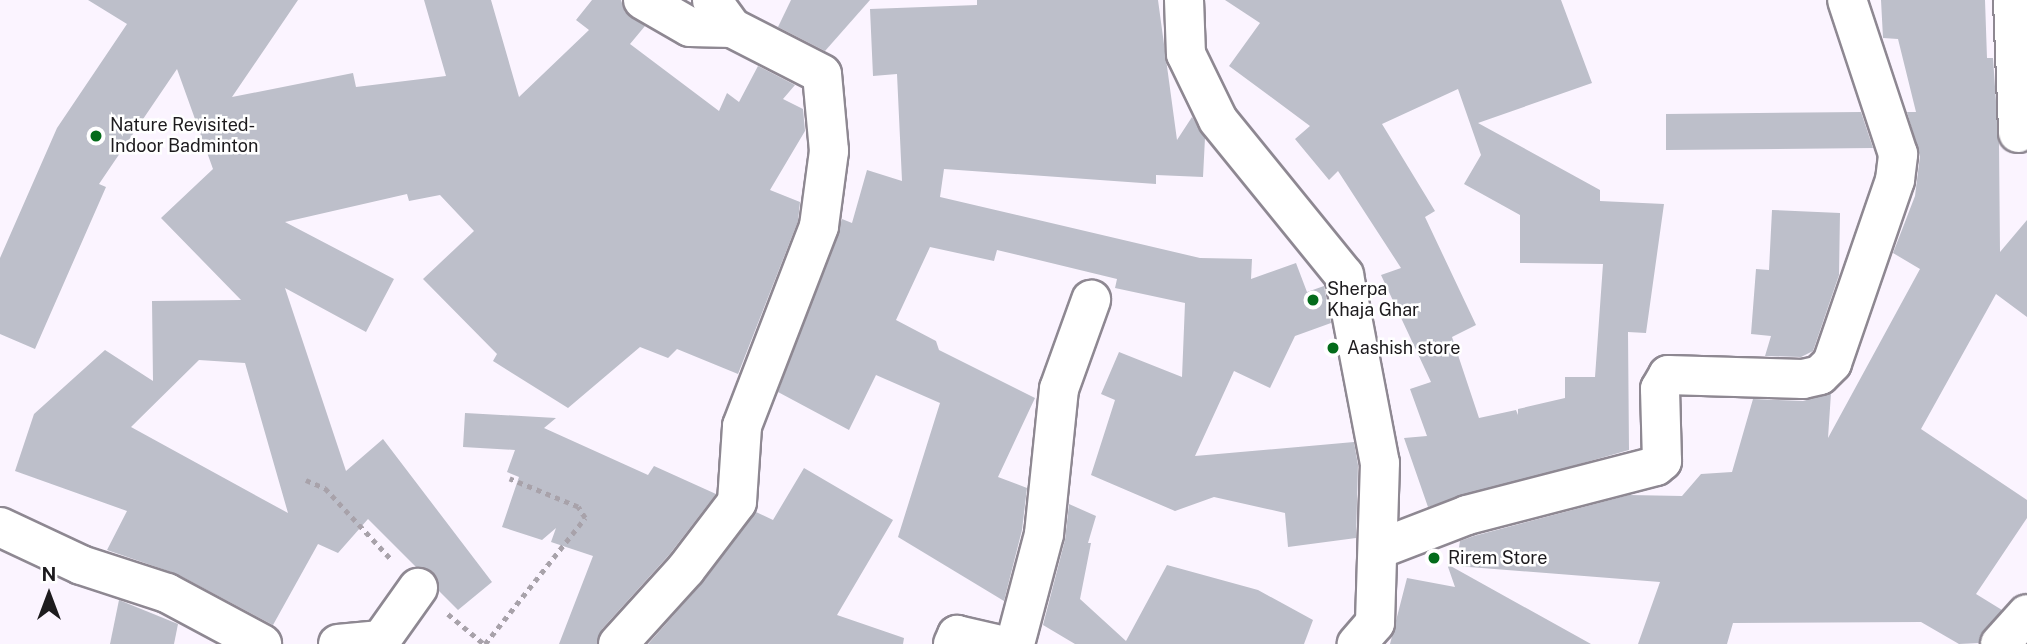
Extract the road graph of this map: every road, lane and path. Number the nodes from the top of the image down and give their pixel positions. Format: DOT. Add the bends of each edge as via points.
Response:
graph roads {
  1 [pos="643,0"];
  2 [pos="1184,0"];
  3 [pos="1847,0"];
  4 [pos="2013,0"];
  5 [pos="722,14"];
  6 [pos="2018,133"];
  7 [pos="1091,300"];
  8 [pos="510,479"];
  9 [pos="306,480"];
  10 [pos="0,527"];
  11 [pos="1379,548"];
  12 [pos="418,588"];
  13 [pos="2027,614"];
  14 [pos="262,644"];
  15 [pos="338,644"];
  16 [pos="485,644"];
  17 [pos="618,644"];
  18 [pos="953,644"];
  19 [pos="995,644"];
  20 [pos="1015,644"];
  21 [pos="1357,644"];
  22 [pos="2000,644"];
  1 -- 5 [label="street" via="690,27"];
  2 -- 11 [label="street" via="1186,54 1219,120 1344,275 1380,463"];
  3 -- 11 [label="street" via="1898,154 1895,180 1832,363 1820,375 1803,379 1668,375 1660,389 1662,461 1656,466 1467,515"];
  4 -- 6 [label="street"];
  5 -- 17 [label="street" via="822,74 829,150 819,226 742,426 737,502 686,569"];
  7 -- 20 [label="street" via="1059,389 1044,534"];
  8 -- 16 [label="path" via="578,507 585,518"];
  9 -- 12 [label="path" via="325,488"];
  10 -- 14 [label="street" via="81,565 167,593"];
  11 -- 21 [label="street" via="1375,623"];
  12 -- 15 [label="street" via="381,640"];
  13 -- 22 [label="street"];
  18 -- 19 [label="street" via="957,635"];
}
